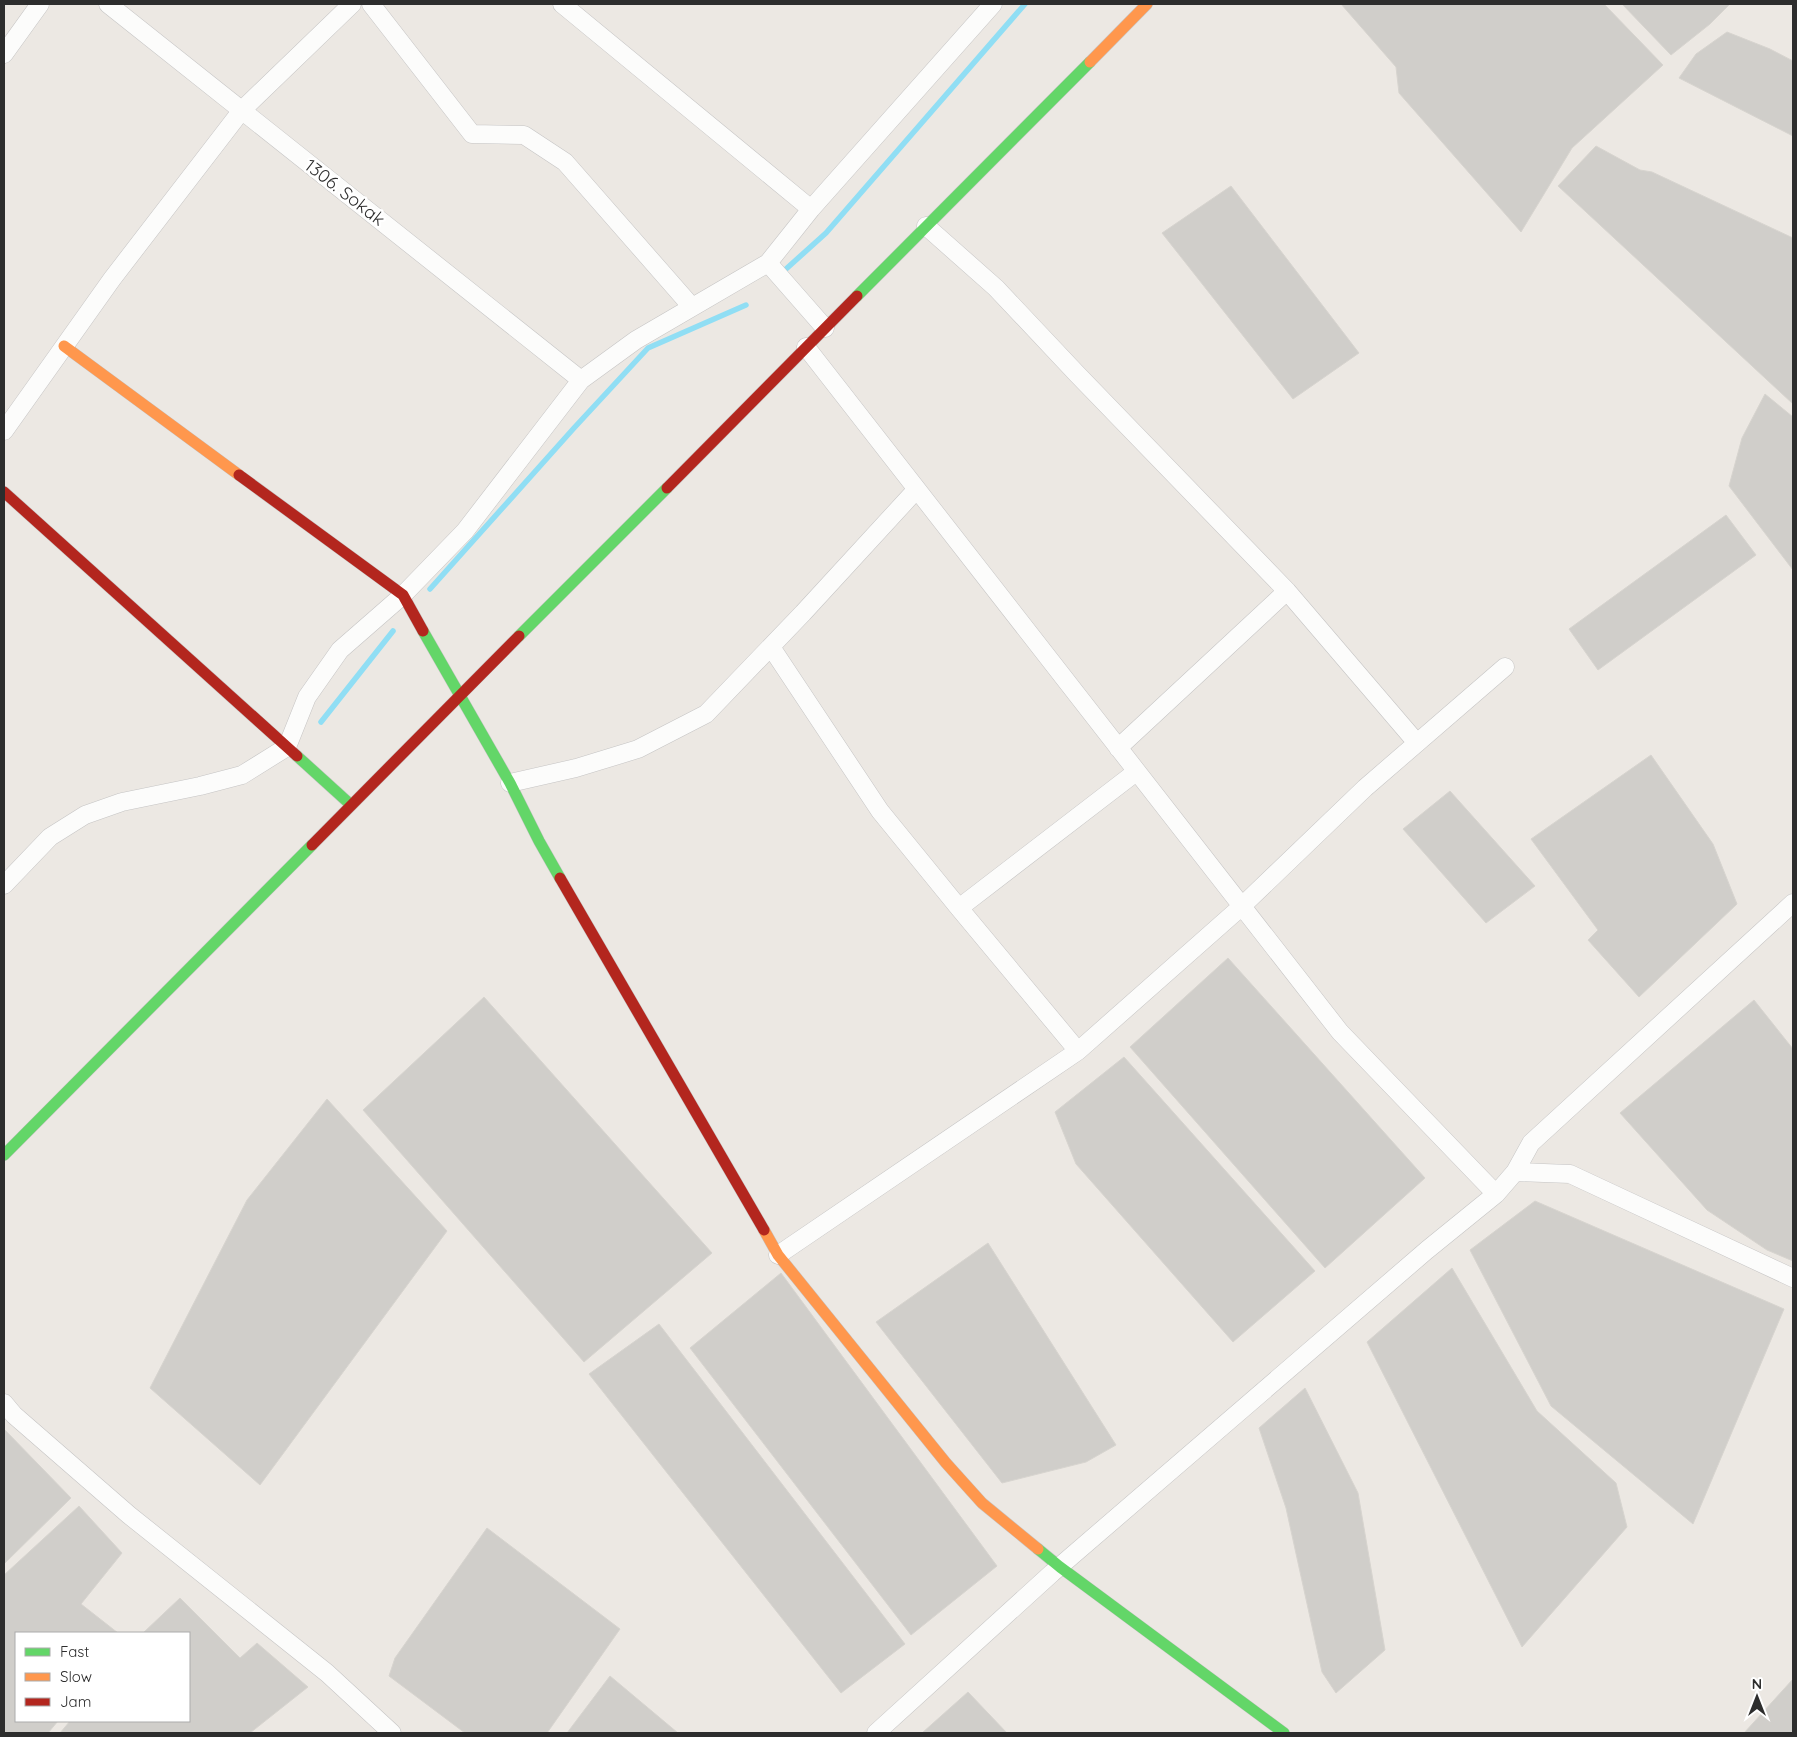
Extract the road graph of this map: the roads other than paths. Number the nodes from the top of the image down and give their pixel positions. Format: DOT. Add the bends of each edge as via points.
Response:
graph roads {
  1 [pos="40,4"];
  2 [pos="108,4"];
  3 [pos="352,4"];
  4 [pos="371,4"];
  5 [pos="562,4"];
  6 [pos="994,4"];
  7 [pos="1147,4"];
  8 [pos="4,54"];
  9 [pos="242,110"];
  10 [pos="811,209"];
  11 [pos="926,226"];
  12 [pos="768,263"];
  13 [pos="692,307"];
  14 [pos="825,328"];
  15 [pos="64,346"];
  16 [pos="806,347"];
  17 [pos="581,380"];
  18 [pos="4,432"];
  19 [pos="916,490"];
  20 [pos="7,502"];
  21 [pos="1287,592"];
  22 [pos="403,595"];
  23 [pos="771,647"];
  24 [pos="1505,667"];
  25 [pos="461,694"];
  26 [pos="1417,743"];
  27 [pos="287,747"];
  28 [pos="1118,748"];
  29 [pos="1136,772"];
  30 [pos="510,783"];
  31 [pos="351,805"];
  32 [pos="4,885"];
  33 [pos="1793,903"];
  34 [pos="1241,907"];
  35 [pos="959,908"];
  36 [pos="1078,1051"];
  37 [pos="4,1155"];
  38 [pos="1515,1172"];
  39 [pos="1496,1194"];
  40 [pos="778,1255"];
  41 [pos="1793,1278"];
  42 [pos="4,1403"];
  43 [pos="1060,1567"];
  44 [pos="392,1733"];
  45 [pos="876,1733"];
  46 [pos="1284,1733"];
  1 -- 8 [label="street"];
  2 -- 9 [label="street, 1306. Sokak"];
  3 -- 9 [label="street"];
  4 -- 13 [label="street" via="472,134 524,135 566,162"];
  5 -- 10 [label="street"];
  6 -- 10 [label="street"];
  7 -- 11 [label="street"];
  9 -- 15 [label="street"];
  9 -- 17 [label="street, 1306. Sokak"];
  10 -- 12 [label="street"];
  11 -- 14 [label="street"];
  11 -- 21 [label="street" via="996,288"];
  12 -- 13 [label="street"];
  12 -- 14 [label="street"];
  13 -- 17 [label="street" via="636,340"];
  14 -- 16 [label="street"];
  15 -- 18 [label="street"];
  15 -- 22 [label="street"];
  16 -- 19 [label="street"];
  16 -- 25 [label="street"];
  17 -- 22 [label="street" via="465,531"];
  19 -- 23 [label="street"];
  19 -- 28 [label="street"];
  20 -- 27 [label="street"];
  21 -- 26 [label="street"];
  21 -- 28 [label="street"];
  22 -- 25 [label="street"];
  22 -- 27 [label="street" via="340,650 307,698"];
  23 -- 30 [label="street" via="706,714 638,749"];
  23 -- 35 [label="street" via="880,811"];
  24 -- 26 [label="street"];
  25 -- 30 [label="street"];
  25 -- 31 [label="street"];
  26 -- 34 [label="street"];
  27 -- 31 [label="street"];
  27 -- 32 [label="street" via="242,775 122,802 85,815 50,837"];
  28 -- 29 [label="street"];
  29 -- 34 [label="street"];
  29 -- 35 [label="street"];
  30 -- 40 [label="street" via="539,841"];
  31 -- 37 [label="street"];
  33 -- 38 [label="street" via="1531,1143"];
  34 -- 36 [label="street"];
  34 -- 39 [label="street" via="1340,1032"];
  35 -- 36 [label="street"];
  36 -- 40 [label="street"];
  38 -- 39 [label="street"];
  38 -- 41 [label="street" via="1570,1174"];
  39 -- 43 [label="street"];
  40 -- 43 [label="street" via="976,1496"];
  42 -- 44 [label="street" via="129,1515 326,1672"];
  43 -- 45 [label="street"];
  43 -- 46 [label="street"];
}
